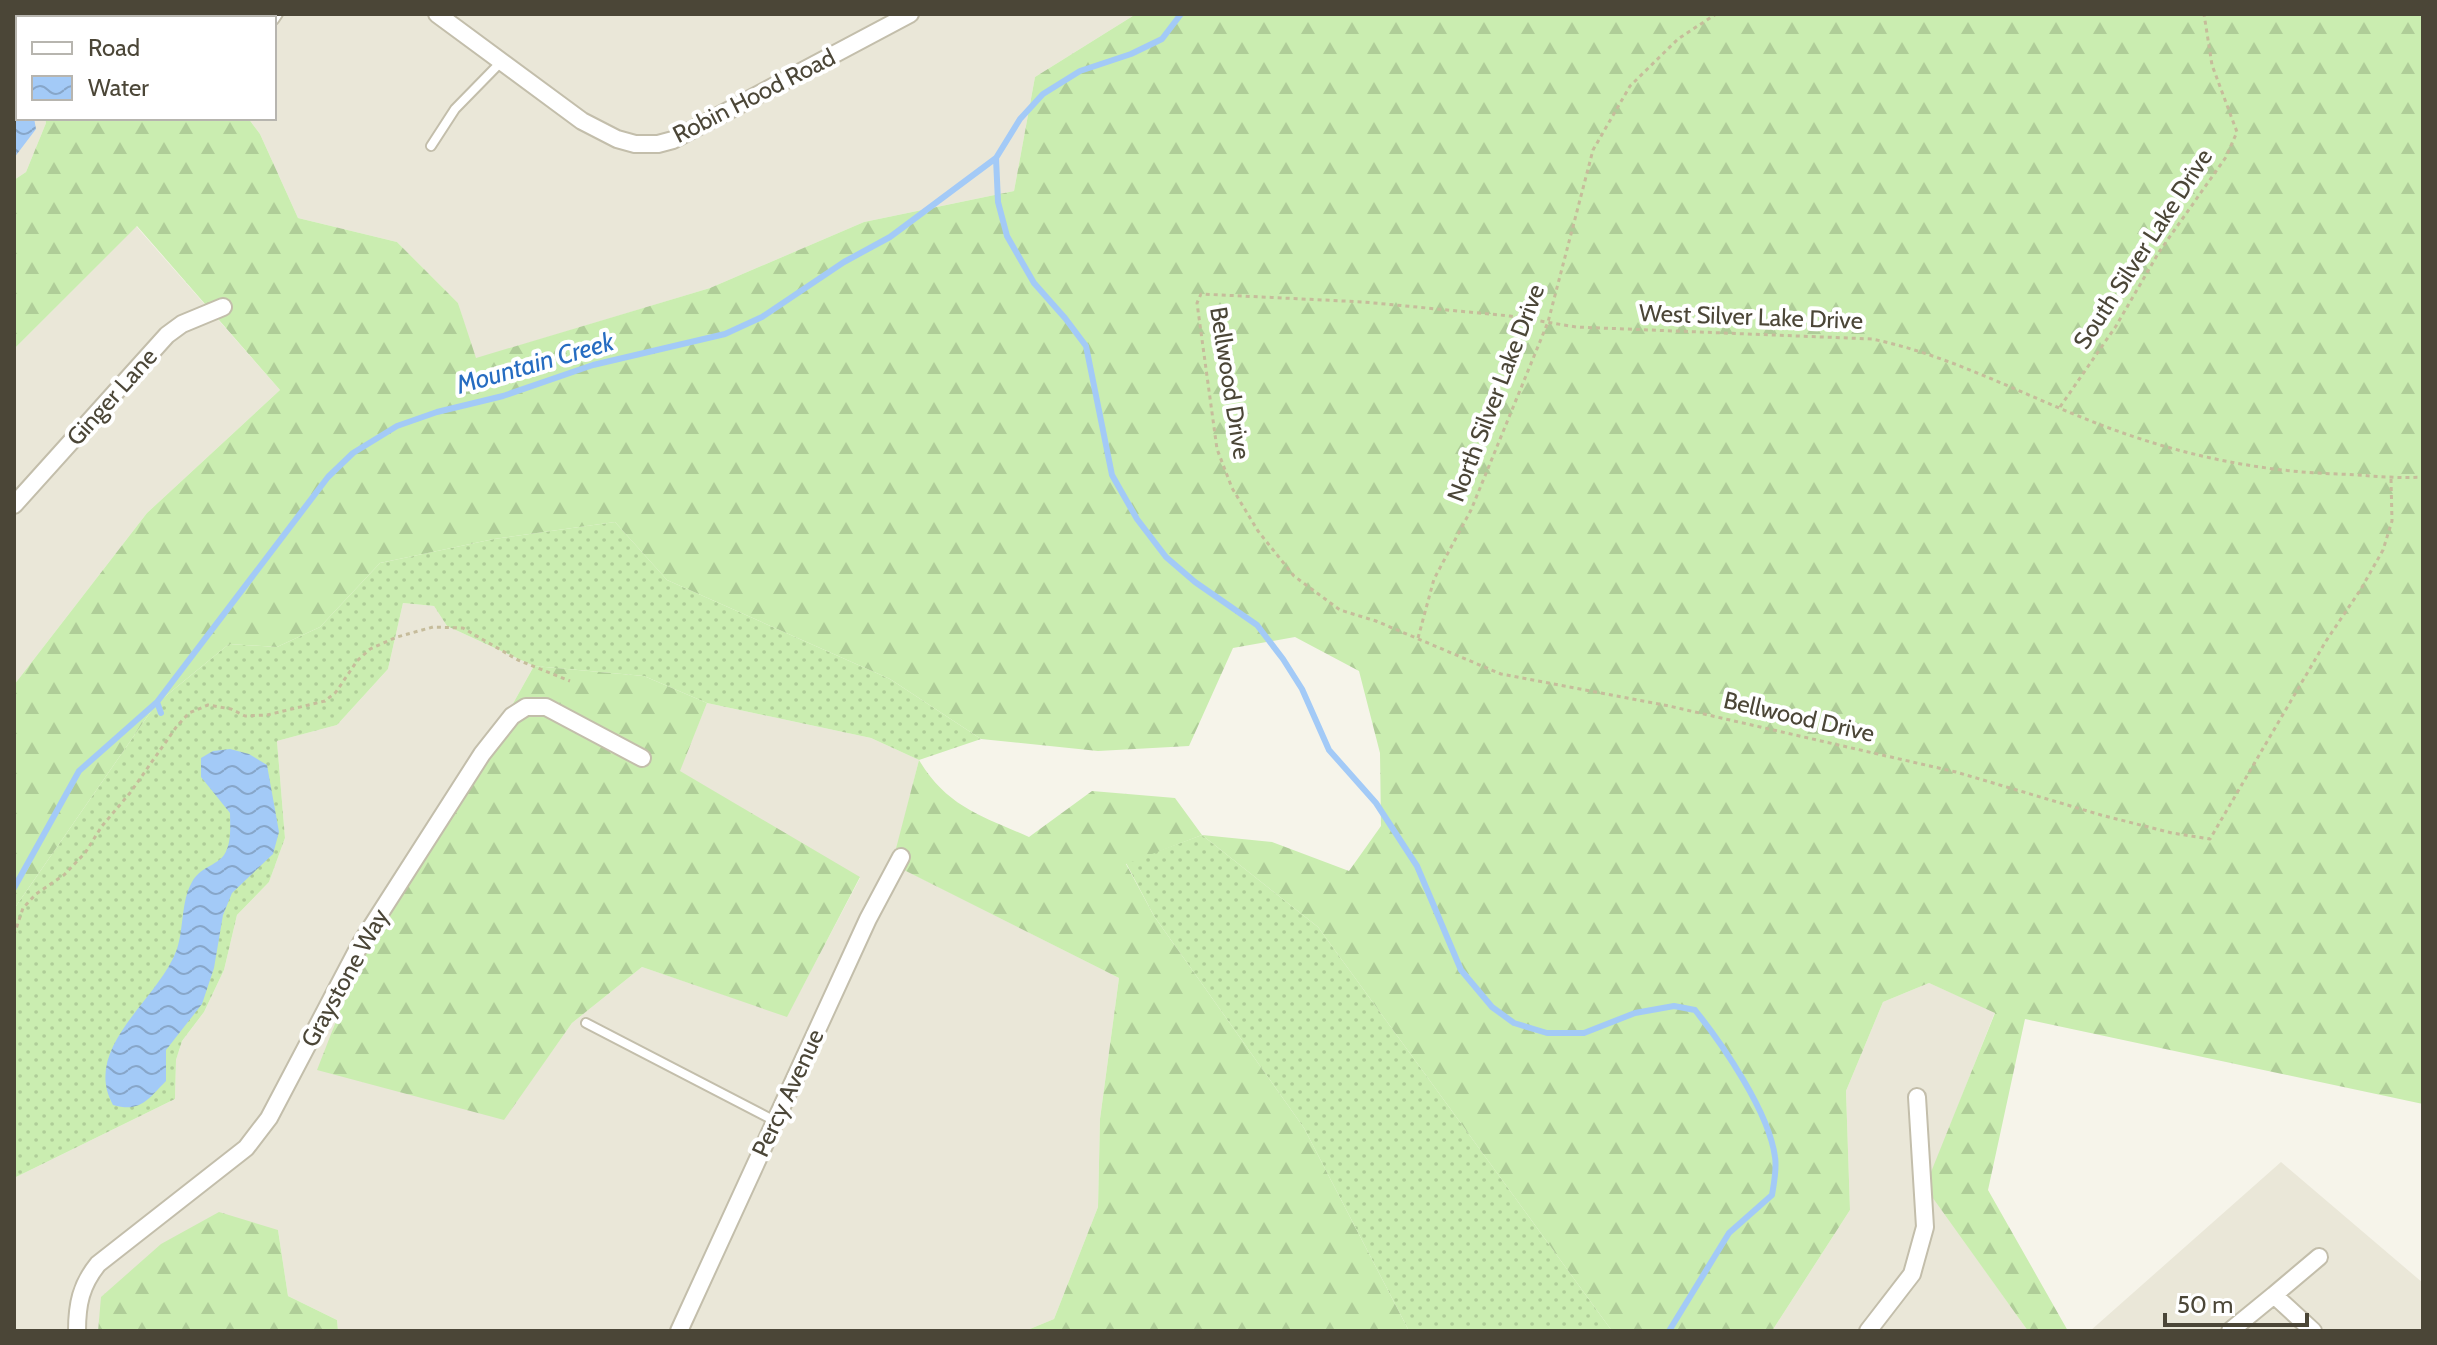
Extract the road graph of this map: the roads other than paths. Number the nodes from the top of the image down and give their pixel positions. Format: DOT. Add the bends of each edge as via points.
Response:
graph roads {
  1 [pos="437,14"];
  2 [pos="910,14"];
  3 [pos="501,62"];
  4 [pos="431,146"];
  5 [pos="223,307"];
  6 [pos="14,505"];
  7 [pos="642,758"];
  8 [pos="901,857"];
  9 [pos="586,1023"];
  10 [pos="1917,1097"];
  11 [pos="775,1121"];
  12 [pos="2319,1257"];
  13 [pos="2274,1295"];
  14 [pos="77,1331"];
  15 [pos="679,1331"];
  16 [pos="1868,1331"];
  17 [pos="2230,1331"];
  18 [pos="2313,1331"];
  1 -- 3 [label="street, Robin Hood Road"];
  2 -- 3 [label="street, Robin Hood Road" via="658,144 635,144 582,121"];
  3 -- 4 [label="lane" via="455,109"];
  5 -- 6 [label="street, Ginger Lane" via="167,335"];
  7 -- 14 [label="street, Graystone Way" via="546,707 526,707 512,716 361,943 269,1118 246,1148 98,1264 79,1295"];
  8 -- 11 [label="street, Percy Avenue"];
  9 -- 11 [label="lane"];
  10 -- 16 [label="street" via="1925,1227 1912,1274"];
  11 -- 15 [label="street, Percy Avenue"];
  12 -- 13 [label="street"];
  13 -- 17 [label="street"];
  13 -- 18 [label="street"];
}
